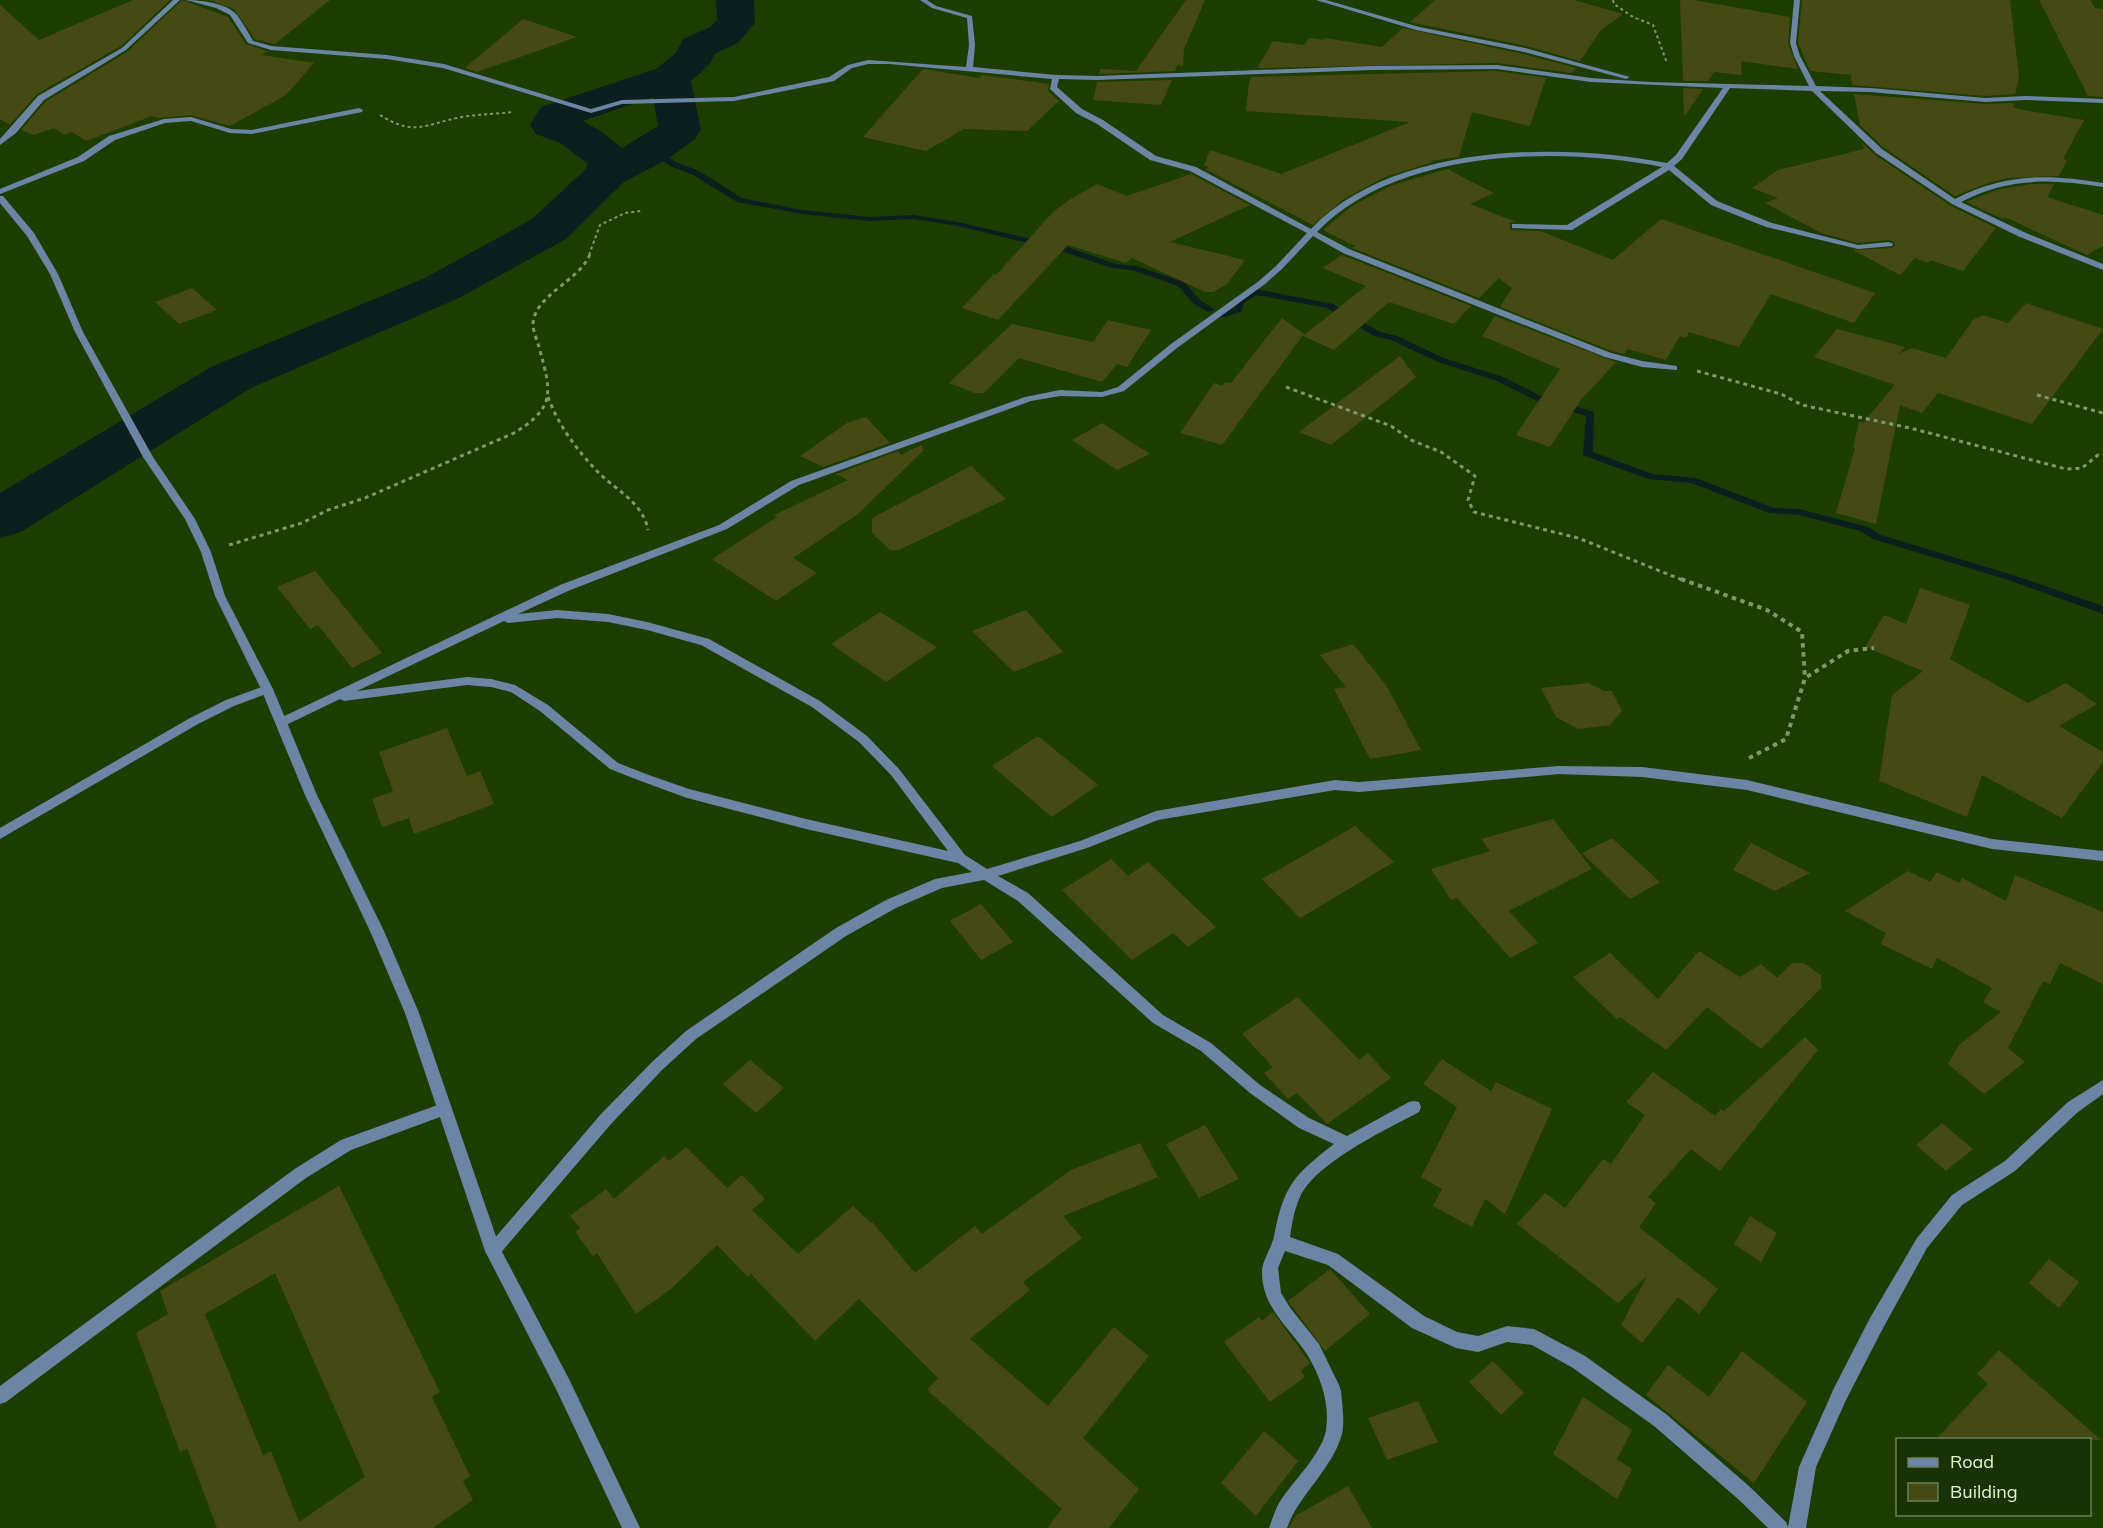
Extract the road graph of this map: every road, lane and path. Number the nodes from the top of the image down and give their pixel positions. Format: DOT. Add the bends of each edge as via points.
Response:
graph roads {
  1 [pos="177,0"];
  2 [pos="189,0"];
  3 [pos="923,0"];
  4 [pos="1319,0"];
  5 [pos="1612,0"];
  6 [pos="1797,0"];
  7 [pos="969,69"];
  8 [pos="1056,77"];
  9 [pos="1649,84"];
  10 [pos="1675,85"];
  11 [pos="1728,86"];
  12 [pos="1814,88"];
  13 [pos="554,99"];
  14 [pos="2103,101"];
  15 [pos="359,110"];
  16 [pos="0,143"];
  17 [pos="1669,166"];
  18 [pos="2103,185"];
  19 [pos="0,192"];
  20 [pos="0,198"];
  21 [pos="1955,202"];
  22 [pos="641,211"];
  23 [pos="1515,226"];
  24 [pos="1312,232"];
  25 [pos="1889,243"];
  26 [pos="2103,267"];
  27 [pos="1674,368"];
  28 [pos="1286,387"];
  29 [pos="2037,395"];
  30 [pos="548,397"];
  31 [pos="2103,412"];
  32 [pos="2103,454"];
  33 [pos="206,552"];
  34 [pos="643,557"];
  35 [pos="501,620"];
  36 [pos="1874,648"];
  37 [pos="1805,678"];
  38 [pos="267,689"];
  39 [pos="333,698"];
  40 [pos="282,722"];
  41 [pos="1747,759"];
  42 [pos="0,834"];
  43 [pos="2103,856"];
  44 [pos="961,859"];
  45 [pos="987,874"];
  46 [pos="2103,1086"];
  47 [pos="1414,1107"];
  48 [pos="443,1109"];
  49 [pos="1347,1143"];
  50 [pos="1281,1242"];
  51 [pos="493,1251"];
  52 [pos="0,1396"];
  53 [pos="631,1528"];
  54 [pos="1278,1528"];
  55 [pos="1780,1528"];
  56 [pos="1797,1528"];
  1 -- 16 [label="street" via="124,49 41,98"];
  2 -- 13 [label="street" via="233,14 250,42 272,48 387,57 444,66"];
  3 -- 7 [label="street" via="970,17"];
  4 -- 9 [label="street" via="1418,29 1525,50"];
  5 -- 10 [label="path" via="1633,17 1653,25"];
  6 -- 12 [label="street" via="1793,43"];
  7 -- 8 [label="street"];
  7 -- 13 [label="street" via="868,62 850,66 831,79 734,99 622,102 591,111"];
  8 -- 9 [label="street" via="1497,67"];
  8 -- 24 [label="street" via="1053,87 1066,100 1153,158 1193,169"];
  9 -- 10 [label="street"];
  10 -- 11 [label="street"];
  11 -- 12 [label="street"];
  11 -- 17 [label="street"];
  12 -- 14 [label="street" via="1985,100"];
  12 -- 21 [label="street" via="1879,151"];
  13 -- 15 [label="path" via="504,114 462,117 419,128 398,126 372,111"];
  15 -- 19 [label="street" via="252,132 230,131 191,118 164,121 112,138 81,159"];
  17 -- 23 [label="street" via="1569,228"];
  17 -- 24 [label="street" via="1591,155 1473,158 1382,184 1334,212"];
  17 -- 25 [label="street" via="1714,203 1769,225 1858,247"];
  18 -- 21 [label="street" via="2073,180 2006,182"];
  20 -- 33 [label="street" via="31,235 54,274 79,332"];
  21 -- 26 [label="street"];
  22 -- 30 [label="path" via="625,213 600,225 586,265 549,296 538,311 533,324 549,383"];
  24 -- 27 [label="street" via="1385,268 1608,355"];
  24 -- 34 [label="street" via="1270,276 1124,387 1095,395 1047,395 966,420 795,483 723,527"];
  27 -- 32 [label="path" via="1695,370 1781,394 1802,405 1910,428 2066,470 2082,468"];
  28 -- 37 [label="path" via="1391,426 1411,440 1441,452 1475,476 1468,500 1474,512 1578,538 1767,610 1802,632"];
  29 -- 31 [label="path"];
  30 -- 33 [label="path" via="538,416 514,433 302,523"];
  30 -- 34 [label="path" via="560,424 606,481 636,504 648,524"];
  33 -- 38 [label="street" via="220,596"];
  34 -- 35 [label="street" via="564,588"];
  35 -- 39 [label="street"];
  35 -- 44 [label="street" via="557,614 608,618 705,642 742,661 816,704 863,739 895,772"];
  36 -- 37 [label="path" via="1848,651"];
  37 -- 41 [label="path" via="1786,739"];
  38 -- 40 [label="street"];
  38 -- 42 [label="street" via="194,721"];
  39 -- 40 [label="street"];
  39 -- 44 [label="street" via="467,681 515,689 614,766 642,777 795,821"];
  40 -- 48 [label="street" via="311,795 412,1013"];
  43 -- 45 [label="street" via="1992,844 1747,785 1642,772 1559,770 1359,787 1335,785 1156,816"];
  44 -- 45 [label="street"];
  45 -- 49 [label="street" via="1023,897 1158,1019 1206,1047 1255,1089 1304,1123"];
  45 -- 51 [label="street" via="940,883 891,904 841,932 691,1035 606,1119"];
  46 -- 56 [label="street" via="2073,1107 2010,1166 1957,1200 1922,1243 1876,1324 1808,1467"];
  47 -- 49 [label="street"];
  48 -- 51 [label="street"];
  48 -- 52 [label="street" via="346,1145 301,1173"];
  49 -- 50 [label="street" via="1313,1169 1294,1191"];
  50 -- 54 [label="street" via="1270,1269 1273,1295 1313,1350 1332,1391 1334,1432"];
  50 -- 55 [label="street" via="1333,1259 1418,1322 1456,1340 1478,1344 1507,1334 1534,1337 1579,1362 1660,1420"];
  51 -- 53 [label="street"];
}
